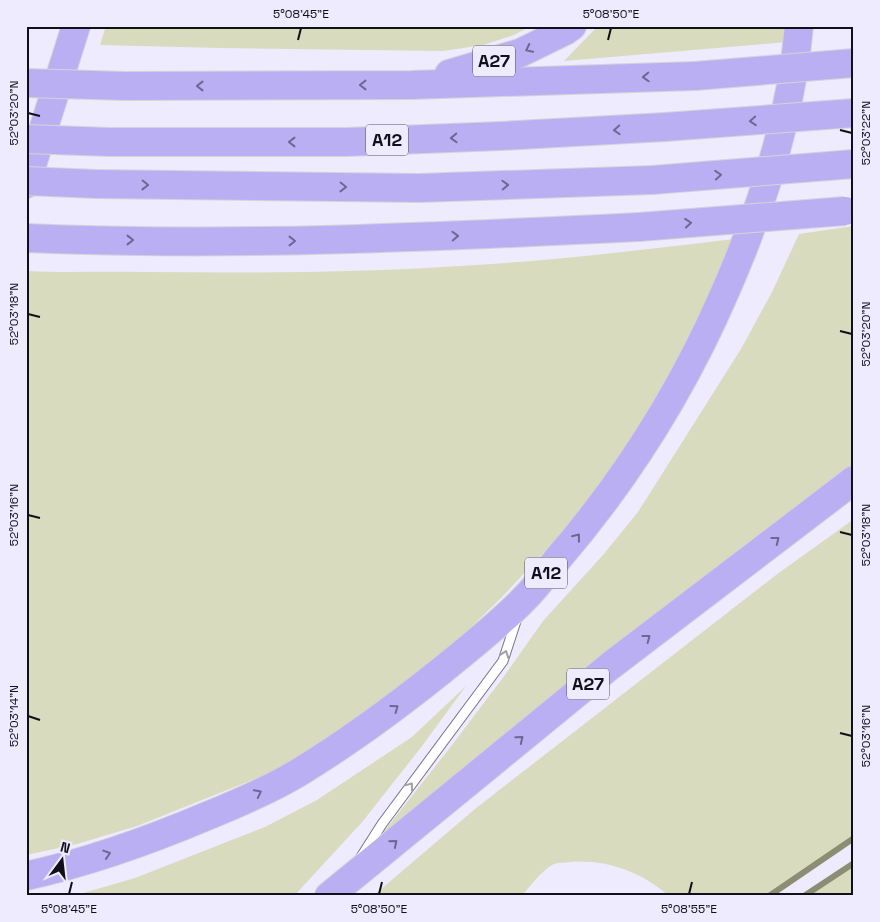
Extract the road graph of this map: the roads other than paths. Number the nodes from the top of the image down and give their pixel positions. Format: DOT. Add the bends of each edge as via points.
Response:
graph roads {
  1 [pos="76,26"];
  2 [pos="572,26"];
  3 [pos="799,26"];
  4 [pos="854,63"];
  5 [pos="26,83"];
  6 [pos="411,85"];
  7 [pos="854,114"];
  8 [pos="26,138"];
  9 [pos="854,164"];
  10 [pos="26,183"];
  11 [pos="849,210"];
  12 [pos="26,238"];
  13 [pos="854,480"];
  14 [pos="524,599"];
  15 [pos="26,876"];
  16 [pos="336,890"];
  1 -- 10 [label="highway"];
  2 -- 6 [label="highway, A27, one-way" via="520,53"];
  14 -- 3 [label="highway, A12, one-way" via="612,492 670,400 708,331 763,198 790,89"];
  4 -- 6 [label="highway, one-way, bridge" via="695,76"];
  6 -- 5 [label="highway, one-way, bridge"];
  7 -- 8 [label="highway, A12, one-way, bridge" via="665,127 347,142 109,142"];
  10 -- 9 [label="highway, one-way, bridge" via="420,188 652,180"];
  12 -- 11 [label="highway, one-way, bridge" via="312,241 640,227"];
  16 -- 13 [label="highway, A27, one-way" via="610,666"];
  15 -- 14 [label="highway, A12, one-way" via="155,838 239,803 299,773 398,706"];
  16 -- 14 [label="lane, one-way" via="502,662"];
}
